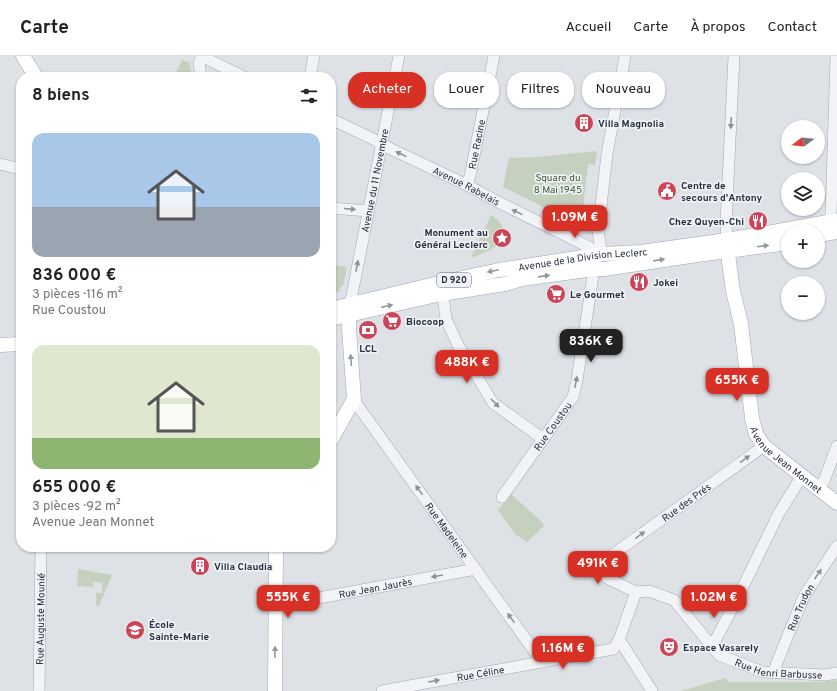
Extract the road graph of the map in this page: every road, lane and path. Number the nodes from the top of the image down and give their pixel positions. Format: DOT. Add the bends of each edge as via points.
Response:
graph roads {
  1 [pos="23,56"];
  2 [pos="201,56"];
  3 [pos="314,56"];
  4 [pos="399,56"];
  5 [pos="494,56"];
  6 [pos="625,56"];
  7 [pos="734,56"];
  8 [pos="836,56"];
  9 [pos="33,72"];
  10 [pos="200,72"];
  11 [pos="234,72"];
  12 [pos="311,72"];
  13 [pos="336,121"];
  14 [pos="382,144"];
  15 [pos="0,164"];
  16 [pos="16,168"];
  17 [pos="467,185"];
  18 [pos="336,208"];
  19 [pos="368,211"];
  20 [pos="834,225"];
  21 [pos="825,231"];
  22 [pos="598,232"];
  23 [pos="781,243"];
  24 [pos="727,245"];
  25 [pos="602,254"];
  26 [pos="586,261"];
  27 [pos="440,288"];
  28 [pos="336,309"];
  29 [pos="349,310"];
  30 [pos="336,316"];
  31 [pos="16,344"];
  32 [pos="0,345"];
  33 [pos="354,399"];
  34 [pos="336,431"];
  35 [pos="543,439"];
  36 [pos="764,446"];
  37 [pos="837,446"];
  38 [pos="802,476"];
  39 [pos="818,489"];
  40 [pos="502,497"];
  41 [pos="837,503"];
  42 [pos="837,546"];
  43 [pos="41,552"];
  44 [pos="276,552"];
  45 [pos="608,558"];
  46 [pos="476,569"];
  47 [pos="636,592"];
  48 [pos="275,606"];
  49 [pos="619,640"];
  50 [pos="710,643"];
  51 [pos="542,662"];
  52 [pos="774,673"];
  53 [pos="837,673"];
  54 [pos="39,691"];
  55 [pos="274,691"];
  56 [pos="382,691"];
  57 [pos="652,691"];
  1 -- 9 [label="main road"];
  2 -- 10 [label="street"];
  2 -- 11 [label="street"];
  3 -- 12 [label="street"];
  4 -- 14 [label="street, Avenue du 11 Novembre"];
  5 -- 17 [label="street, Rue Racine"];
  6 -- 22 [label="street" via="607,154"];
  7 -- 24 [label="street, one-way"];
  8 -- 20 [label="street" via="832,215"];
  13 -- 14 [label="street, Avenue Rabelais"];
  17 -- 14 [label="street, Avenue Rabelais, one-way"];
  14 -- 19 [label="street, Avenue du 11 Novembre"];
  15 -- 16 [label="street"];
  26 -- 17 [label="street, Avenue Rabelais, one-way"];
  18 -- 19 [label="street, one-way"];
  29 -- 19 [label="street, Avenue du 11 Novembre, one-way"];
  20 -- 21 [label="main road"];
  20 -- 24 [label="main road, Avenue de la Division Leclerc / D 920"];
  22 -- 25 [label="street"];
  22 -- 26 [label="street"];
  24 -- 23 [label="main road, Avenue de la Division Leclerc / D 920, one-way"];
  24 -- 25 [label="main road, Avenue de la Division Leclerc / D 920"];
  26 -- 24 [label="main road, Avenue de la Division Leclerc / D 920, one-way" via="604,269"];
  24 -- 36 [label="main road, Avenue Jean Monnet" via="733,291 741,324 752,418 756,434"];
  25 -- 26 [label="main road, Avenue de la Division Leclerc / D 920"];
  26 -- 27 [label="main road, Avenue de la Division Leclerc / D 920" via="505,284"];
  35 -- 26 [label="street, Rue Coustou, one-way" via="573,398 577,380"];
  27 -- 29 [label="main road, Avenue de la Division Leclerc / D 920"];
  27 -- 35 [label="street, one-way" via="446,319 458,345 493,403"];
  28 -- 29 [label="main road, Avenue de la Division Leclerc / D 920"];
  29 -- 30 [label="main road, Avenue de la Division Leclerc / D 920"];
  33 -- 29 [label="main road, one-way"];
  31 -- 32 [label="main road"];
  33 -- 34 [label="main road"];
  46 -- 33 [label="street, Rue Madeleine, one-way"];
  35 -- 40 [label="street, Rue Coustou"];
  36 -- 38 [label="main road, Avenue Jean Monnet"];
  45 -- 36 [label="street, Rue des Prés, one-way"];
  37 -- 39 [label="street" via="824,481"];
  38 -- 39 [label="main road, Avenue Jean Monnet"];
  38 -- 50 [label="street" via="779,513 716,639"];
  39 -- 41 [label="main road, Avenue Jean Monnet"];
  52 -- 42 [label="street, Rue Trudon, one-way" via="804,596"];
  43 -- 54 [label="street, Rue Auguste Mounié"];
  44 -- 48 [label="main road"];
  45 -- 47 [label="street, Rue Henri Barbusse" via="603,566 607,578"];
  46 -- 48 [label="street, Rue Jean Jaurès, one-way"];
  51 -- 46 [label="street, Rue Madeleine, one-way"];
  47 -- 49 [label="street"];
  47 -- 50 [label="street, Rue Henri Barbusse" via="649,591 674,600"];
  55 -- 48 [label="main road, one-way"];
  49 -- 51 [label="street, Rue Céline" via="613,649"];
  49 -- 57 [label="street"];
  50 -- 52 [label="street, Rue Henri Barbusse" via="719,655 763,672"];
  56 -- 51 [label="street, Rue Céline, one-way"];
  52 -- 53 [label="street, Rue Henri Barbusse"];
}
